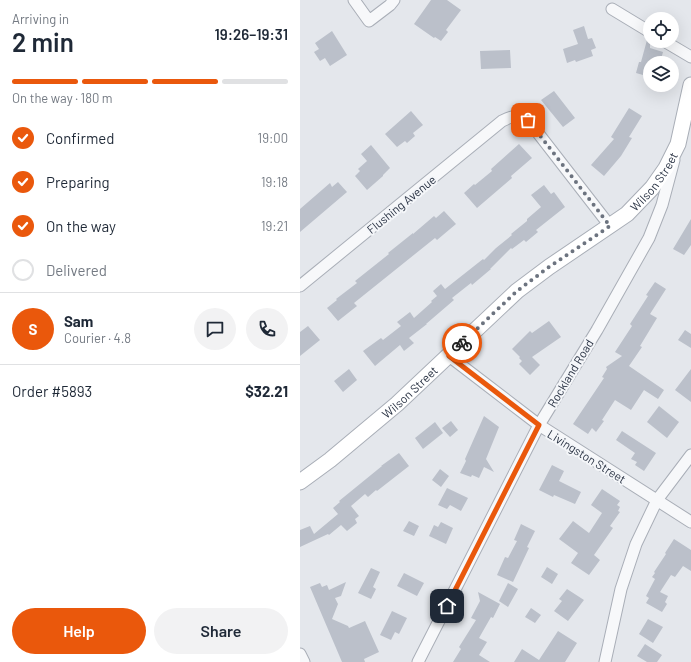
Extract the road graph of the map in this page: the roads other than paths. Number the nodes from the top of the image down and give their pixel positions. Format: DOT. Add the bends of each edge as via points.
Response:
graph roads {
  1 [pos="354,0"];
  2 [pos="394,0"];
  3 [pos="612,9"];
  4 [pos="643,28"];
  5 [pos="676,48"];
  6 [pos="691,57"];
  7 [pos="691,85"];
  8 [pos="678,144"];
  9 [pos="610,226"];
  10 [pos="300,286"];
  11 [pos="449,356"];
  12 [pos="539,425"];
  13 [pos="691,455"];
  14 [pos="300,482"];
  15 [pos="658,500"];
  16 [pos="691,522"];
  17 [pos="418,662"];
  18 [pos="605,662"];
  1 -- 2 [label="street" via="369,21"];
  3 -- 4 [label="street"];
  5 -- 6 [label="street"];
  7 -- 8 [label="main road, Wilson Street"];
  8 -- 9 [label="main road, Wilson Street" via="652,188"];
  8 -- 12 [label="street, Rockland Road" via="662,205 649,238"];
  9 -- 10 [label="street, Flushing Avenue" via="528,120 513,116 502,122"];
  9 -- 11 [label="main road, Wilson Street" via="517,291"];
  11 -- 12 [label="street, Livingston Street"];
  11 -- 14 [label="main road, Wilson Street" via="391,409"];
  12 -- 15 [label="street, Livingston Street"];
  12 -- 17 [label="street, Rockland Road"];
  13 -- 15 [label="street"];
  15 -- 16 [label="street, Livingston Street"];
  15 -- 18 [label="street" via="636,544 621,589"];
}
